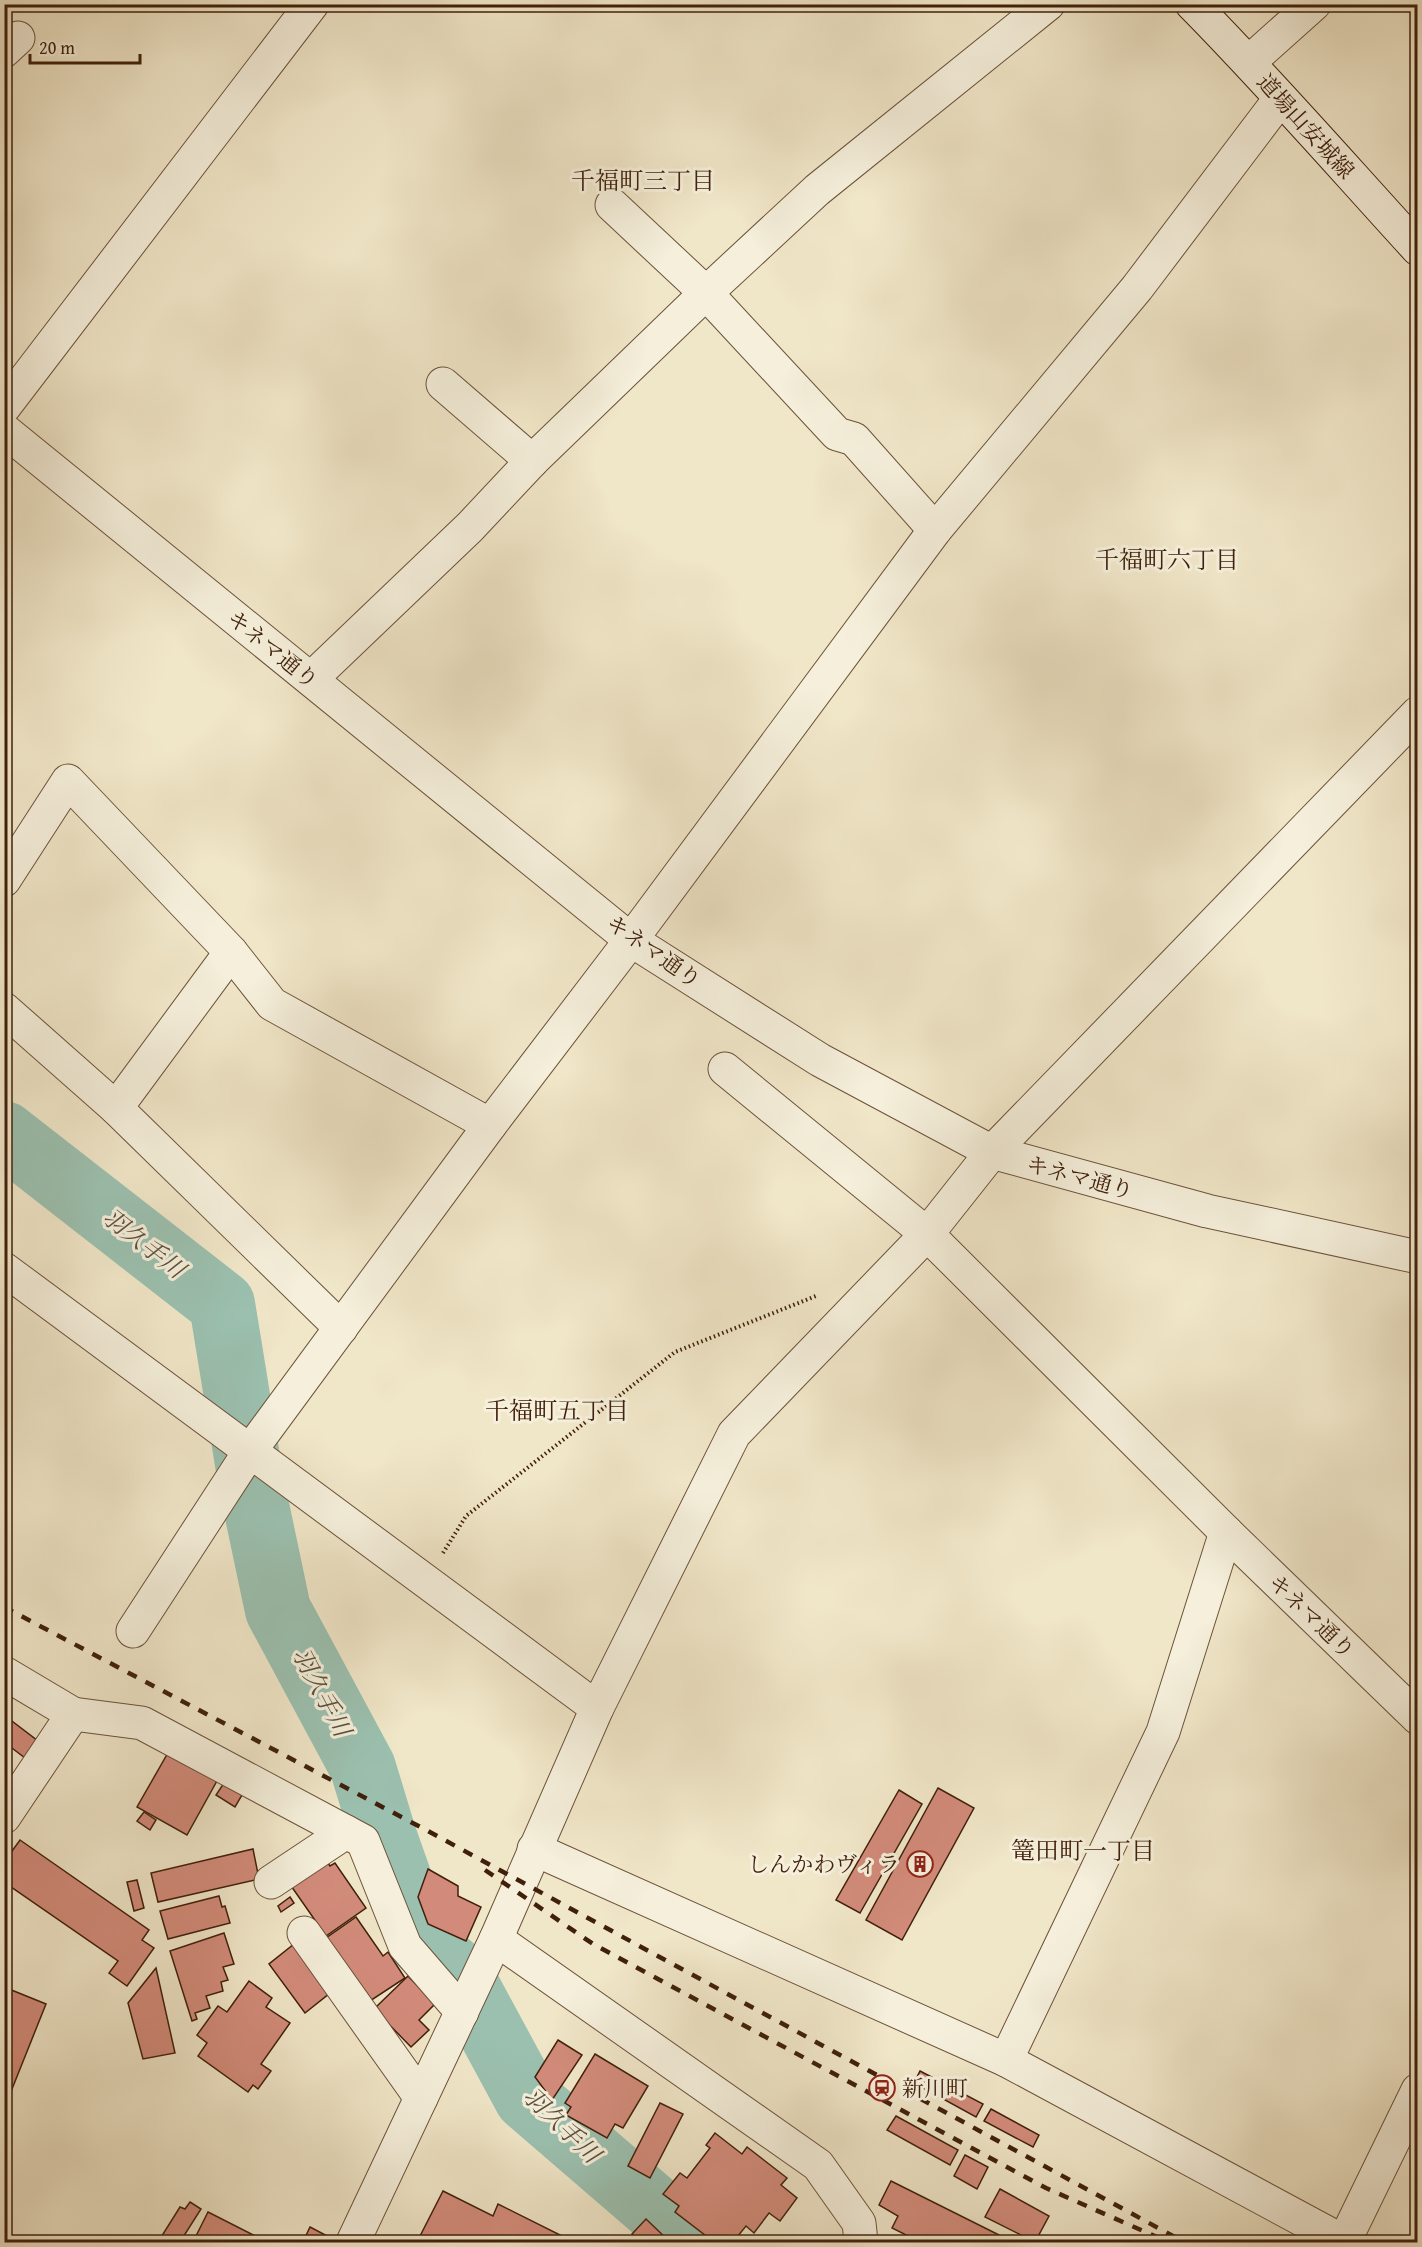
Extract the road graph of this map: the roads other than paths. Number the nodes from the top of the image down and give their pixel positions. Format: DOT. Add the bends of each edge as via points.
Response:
graph roads {
  1 [pos="312,4"];
  2 [pos="1048,4"];
  3 [pos="1192,4"];
  4 [pos="1314,4"];
  5 [pos="1249,62"];
  6 [pos="1280,99"];
  7 [pos="612,205"];
  8 [pos="1418,249"];
  9 [pos="706,293"];
  10 [pos="443,384"];
  11 [pos="4,407"];
  12 [pos="4,430"];
  13 [pos="532,461"];
  14 [pos="935,530"];
  15 [pos="310,679"];
  16 [pos="1418,713"];
  17 [pos="4,880"];
  18 [pos="631,940"];
  19 [pos="231,952"];
  20 [pos="4,1009"];
  21 [pos="725,1069"];
  22 [pos="116,1108"];
  23 [pos="490,1125"];
  24 [pos="992,1152"];
  25 [pos="927,1234"];
  26 [pos="1418,1257"];
  27 [pos="4,1269"];
  28 [pos="341,1328"];
  29 [pos="250,1451"];
  30 [pos="1226,1532"];
  31 [pos="133,1631"];
  32 [pos="4,1673"];
  33 [pos="597,1708"];
  34 [pos="74,1714"];
  35 [pos="1418,1718"];
  36 [pos="4,1817"];
  37 [pos="346,1832"];
  38 [pos="534,1849"];
  39 [pos="271,1882"];
  40 [pos="304,1933"];
  41 [pos="496,1938"];
  42 [pos="462,2012"];
  43 [pos="1006,2060"];
  44 [pos="1418,2090"];
  45 [pos="421,2098"];
  46 [pos="353,2242"];
  47 [pos="861,2242"];
  48 [pos="1344,2242"];
  1 -- 11 [label="street"];
  2 -- 9 [label="street" via="817,190"];
  3 -- 5 [label="street, 道場山安城線"];
  4 -- 5 [label="street"];
  5 -- 6 [label="street, 道場山安城線"];
  6 -- 8 [label="street, 道場山安城線"];
  6 -- 14 [label="street" via="1137,288"];
  7 -- 9 [label="street"];
  9 -- 13 [label="street"];
  9 -- 14 [label="street" via="837,434 854,439"];
  10 -- 13 [label="street"];
  12 -- 15 [label="street, キネマ通り"];
  13 -- 15 [label="street" via="470,527"];
  14 -- 18 [label="street"];
  15 -- 18 [label="street, キネマ通り"];
  16 -- 24 [label="street"];
  17 -- 19 [label="street" via="68,781"];
  18 -- 23 [label="street"];
  18 -- 24 [label="street, キネマ通り" via="820,1060"];
  19 -- 22 [label="street"];
  19 -- 23 [label="street" via="272,1004"];
  20 -- 22 [label="street"];
  21 -- 25 [label="street, キネマ通り"];
  22 -- 28 [label="street"];
  23 -- 28 [label="street"];
  24 -- 25 [label="street"];
  24 -- 26 [label="street, キネマ通り" via="1207,1211"];
  25 -- 30 [label="street, キネマ通り"];
  25 -- 33 [label="street" via="734,1434"];
  27 -- 29 [label="street"];
  28 -- 29 [label="street"];
  29 -- 31 [label="street"];
  29 -- 33 [label="street"];
  30 -- 35 [label="street, キネマ通り"];
  30 -- 43 [label="street" via="1163,1732"];
  32 -- 34 [label="street"];
  33 -- 38 [label="street"];
  34 -- 36 [label="street"];
  34 -- 37 [label="street" via="142,1723"];
  37 -- 39 [label="street"];
  37 -- 42 [label="street" via="363,1841 405,1946"];
  38 -- 41 [label="street"];
  38 -- 43 [label="street"];
  40 -- 45 [label="street"];
  41 -- 42 [label="street"];
  41 -- 47 [label="street" via="819,2164 859,2223"];
  42 -- 45 [label="street"];
  43 -- 48 [label="street"];
  44 -- 48 [label="street"];
  45 -- 46 [label="street"];
}
